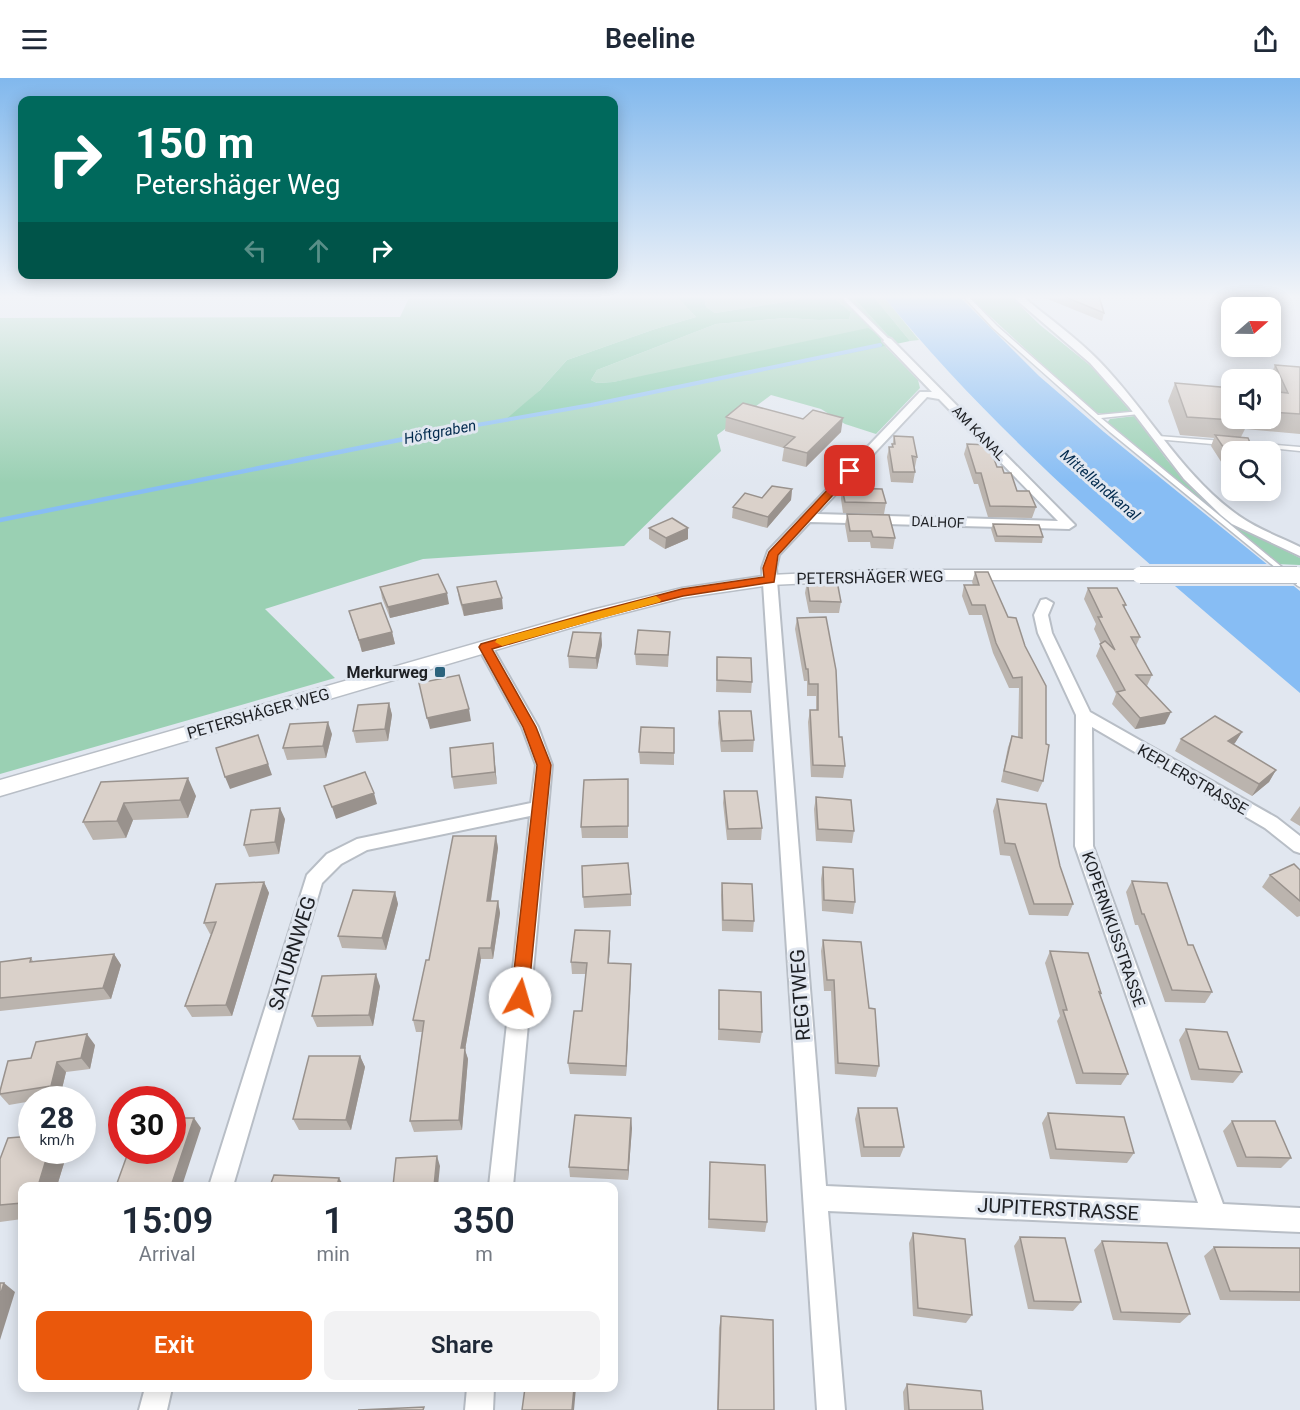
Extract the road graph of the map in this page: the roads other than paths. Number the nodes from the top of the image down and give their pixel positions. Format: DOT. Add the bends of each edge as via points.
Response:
graph roads {
  1 [pos="902,358"];
  2 [pos="1033,358"];
  3 [pos="1089,358"];
  4 [pos="927,388"];
  5 [pos="1139,412"];
  6 [pos="1097,417"];
  7 [pos="1158,438"];
  8 [pos="1300,449"];
  9 [pos="806,518"];
  10 [pos="1069,525"];
  11 [pos="1300,552"];
  12 [pos="1299,578"];
  13 [pos="770,580"];
  14 [pos="1046,603"];
  15 [pos="485,647"];
  16 [pos="1084,716"];
  17 [pos="0,788"];
  18 [pos="538,808"];
  19 [pos="1300,846"];
  20 [pos="222,1182"];
  21 [pos="501,1182"];
  22 [pos="815,1198"];
  23 [pos="1215,1216"];
  24 [pos="1300,1220"];
  25 [pos="158,1392"];
  26 [pos="481,1392"];
  27 [pos="153,1410"];
  28 [pos="479,1410"];
  29 [pos="831,1410"];
  1 -- 4 [label="street, AM KANAL"];
  2 -- 6 [label="lane"];
  3 -- 5 [label="street"];
  4 -- 9 [label="street, REGTWEG"];
  4 -- 10 [label="street, AM KANAL" via="942,396"];
  5 -- 6 [label="lane"];
  5 -- 7 [label="street"];
  6 -- 12 [label="lane"];
  7 -- 8 [label="lane"];
  7 -- 11 [label="street" via="1188,477 1225,512"];
  9 -- 10 [label="street, DALHOF"];
  9 -- 13 [label="street, REGTWEG" via="773,554"];
  12 -- 13 [label="street, PETERSHÄGER WEG, bridge" via="876,575"];
  13 -- 15 [label="street, PETERSHÄGER WEG" via="682,593"];
  13 -- 22 [label="street, REGTWEG"];
  14 -- 16 [label="street, KOPERNIKUSSTRASSE" via="1041,615 1045,633"];
  15 -- 17 [label="street, PETERSHÄGER WEG"];
  15 -- 18 [label="street" via="530,727 544,765"];
  16 -- 19 [label="street, KEPLERSTRASSE" via="1271,824"];
  16 -- 23 [label="street, KOPERNIKUSSTRASSE" via="1084,846"];
  18 -- 20 [label="street, SATURNWEG" via="363,843 334,859 314,880"];
  18 -- 21 [label="street"];
  22 -- 23 [label="street, JUPITERSTRASSE"];
  22 -- 29 [label="street, REGTWEG"];
  23 -- 24 [label="street, JUPITERSTRASSE"];
  25 -- 27 [label="street"];
  26 -- 28 [label="street"];
}
